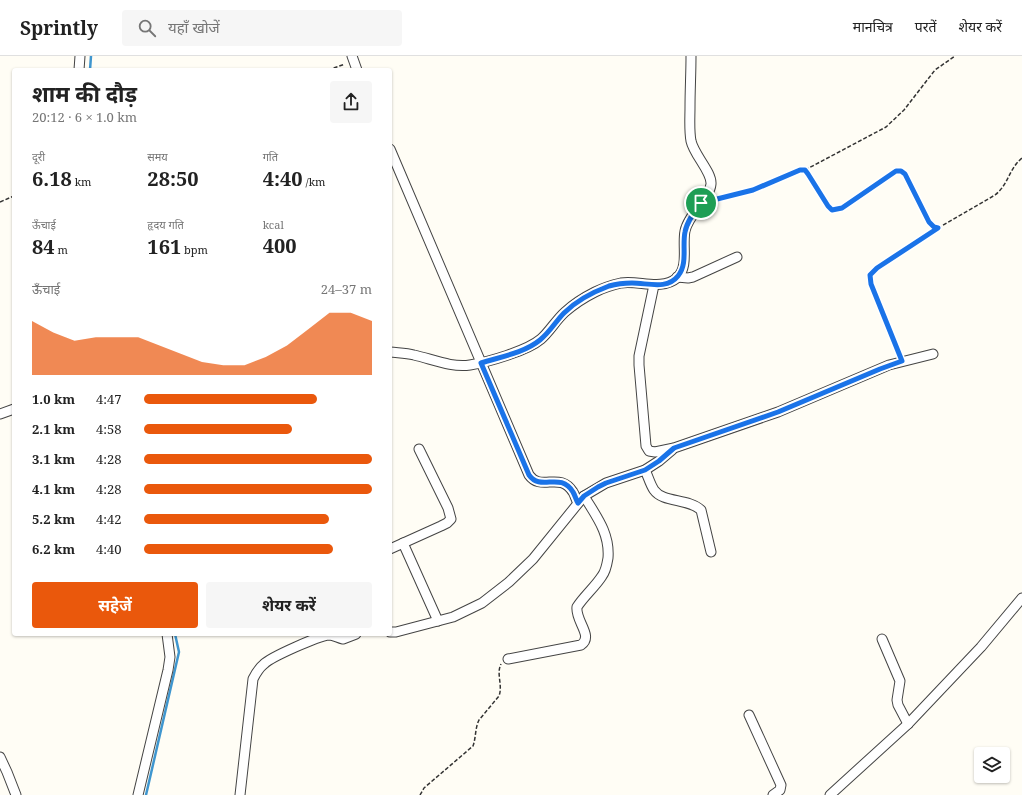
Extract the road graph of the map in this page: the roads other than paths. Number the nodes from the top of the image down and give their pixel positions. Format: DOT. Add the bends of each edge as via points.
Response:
graph roads {
  1 [pos="80,56"];
  2 [pos="691,56"];
  3 [pos="352,58"];
  4 [pos="79,68"];
  5 [pos="356,68"];
  6 [pos="392,154"];
  7 [pos="737,257"];
  8 [pos="677,277"];
  9 [pos="654,285"];
  10 [pos="392,352"];
  11 [pos="932,354"];
  12 [pos="481,363"];
  13 [pos="12,410"];
  14 [pos="0,414"];
  15 [pos="674,448"];
  16 [pos="419,449"];
  17 [pos="645,470"];
  18 [pos="581,500"];
  19 [pos="403,543"];
  20 [pos="392,548"];
  21 [pos="711,552"];
  22 [pos="1022,598"];
  23 [pos="438,621"];
  24 [pos="392,632"];
  25 [pos="168,636"];
  26 [pos="332,636"];
  27 [pos="351,636"];
  28 [pos="313,637"];
  29 [pos="882,639"];
  30 [pos="508,659"];
  31 [pos="749,715"];
  32 [pos="908,724"];
  33 [pos="0,757"];
  34 [pos="4,772"];
  35 [pos="16,795"];
  36 [pos="138,795"];
  37 [pos="240,795"];
  38 [pos="773,795"];
  39 [pos="830,795"];
  1 -- 4 [label="street"];
  2 -- 8 [label="street" via="690,139 711,185 689,220 685,231 683,270"];
  3 -- 5 [label="street"];
  6 -- 12 [label="street"];
  7 -- 8 [label="street" via="693,277"];
  8 -- 9 [label="street" via="669,283"];
  9 -- 12 [label="street" via="622,283 609,286 578,301 541,340"];
  9 -- 15 [label="street" via="639,356 646,446 649,451 655,452"];
  10 -- 12 [label="street" via="412,354 454,365 468,366"];
  11 -- 15 [label="street" via="880,369 778,412"];
  12 -- 18 [label="street" via="529,475 537,482 563,483"];
  13 -- 14 [label="street"];
  15 -- 17 [label="street"];
  16 -- 19 [label="street" via="448,508 450,519 447,523"];
  17 -- 18 [label="street" via="606,483"];
  17 -- 21 [label="street" via="658,495 690,503 701,510"];
  18 -- 23 [label="street" via="543,548 510,582 468,611"];
  18 -- 30 [label="street" via="602,524 609,548 604,574 577,607 576,612 587,638 586,642"];
  19 -- 20 [label="street"];
  19 -- 23 [label="street"];
  22 -- 32 [label="street" via="981,647"];
  23 -- 24 [label="street"];
  25 -- 36 [label="street" via="168,670"];
  26 -- 27 [label="street" via="343,639"];
  28 -- 37 [label="street" via="264,663 253,679"];
  29 -- 32 [label="street" via="900,681 897,700"];
  31 -- 38 [label="street" via="781,785 780,790"];
  32 -- 39 [label="street"];
  33 -- 34 [label="street"];
  34 -- 35 [label="street"];
}
